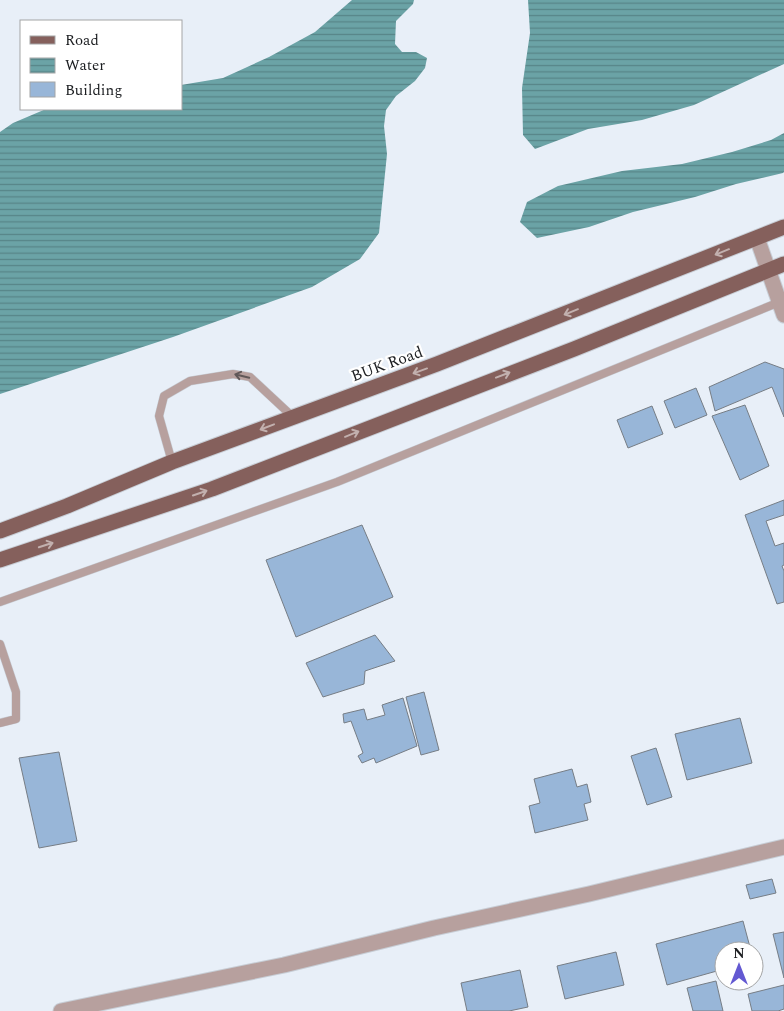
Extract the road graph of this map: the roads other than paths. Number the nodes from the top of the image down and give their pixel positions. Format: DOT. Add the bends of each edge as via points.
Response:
graph roads {
  1 [pos="784,228"];
  2 [pos="757,238"];
  3 [pos="784,264"];
  4 [pos="768,270"];
  5 [pos="783,306"];
  6 [pos="293,417"];
  7 [pos="172,462"];
  8 [pos="0,531"];
  9 [pos="0,560"];
  10 [pos="0,602"];
  11 [pos="0,644"];
  12 [pos="0,723"];
  13 [pos="784,847"];
  14 [pos="62,1011"];
  1 -- 2 [label="main road, BUK Road"];
  2 -- 4 [label="street"];
  2 -- 6 [label="main road, BUK Road, one-way" via="438,364"];
  3 -- 4 [label="main road"];
  4 -- 5 [label="street"];
  9 -- 4 [label="main road, one-way" via="212,489"];
  5 -- 10 [label="lane" via="337,482"];
  6 -- 7 [label="main road, BUK Road, one-way"];
  6 -- 7 [label="lane, one-way" via="250,377 233,374 190,381 164,396 159,416"];
  7 -- 8 [label="main road, BUK Road"];
  11 -- 12 [label="lane" via="16,692 16,718"];
  13 -- 14 [label="street" via="284,965"];
}
